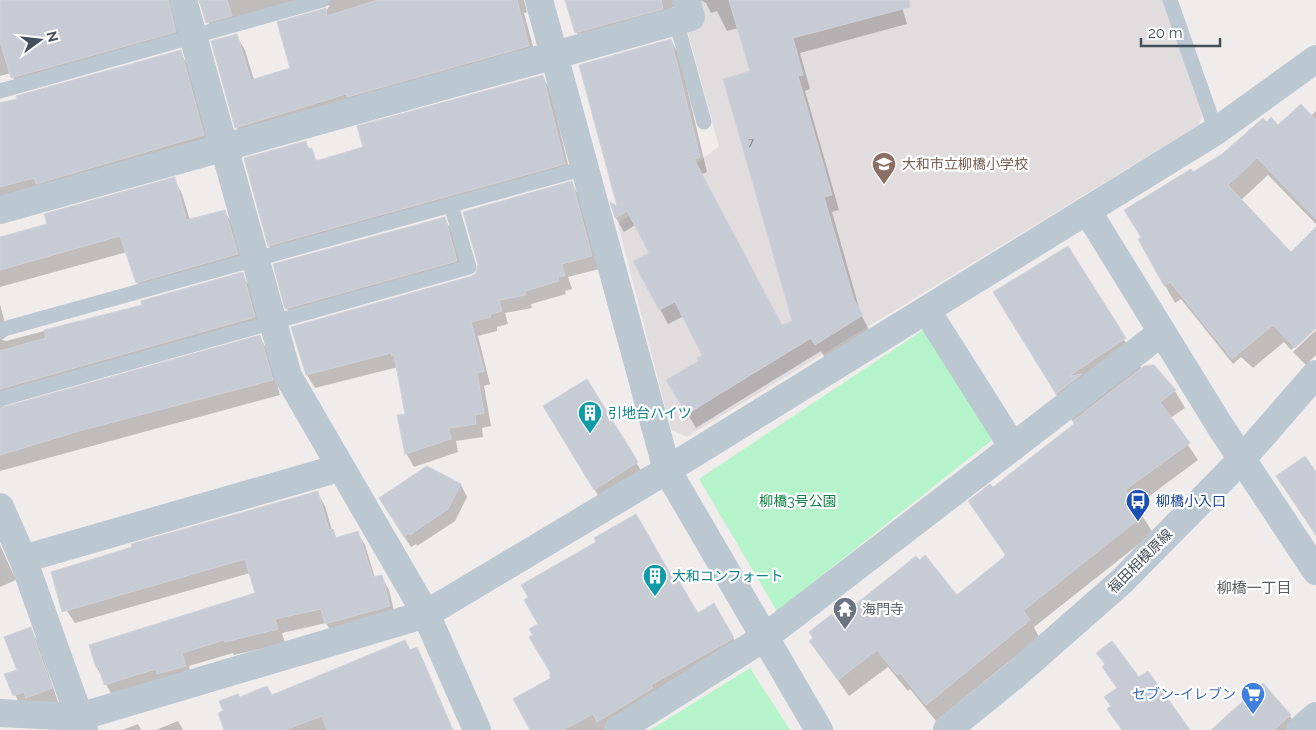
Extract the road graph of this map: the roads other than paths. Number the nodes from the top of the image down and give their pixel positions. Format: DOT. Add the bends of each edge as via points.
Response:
graph roads {
  1 [pos="183,0"];
  2 [pos="322,0"];
  3 [pos="539,0"];
  4 [pos="1170,0"];
  5 [pos="681,11"];
  6 [pos="193,36"];
  7 [pos="554,55"];
  8 [pos="1316,59"];
  9 [pos="0,92"];
  10 [pos="704,122"];
  11 [pos="1216,131"];
  12 [pos="224,146"];
  13 [pos="585,168"];
  14 [pos="451,206"];
  15 [pos="0,210"];
  16 [pos="1088,212"];
  17 [pos="256,259"];
  18 [pos="928,311"];
  19 [pos="273,322"];
  20 [pos="0,330"];
  21 [pos="1161,332"];
  22 [pos="1316,374"];
  23 [pos="0,400"];
  24 [pos="1013,447"];
  25 [pos="1242,460"];
  26 [pos="340,468"];
  27 [pos="667,470"];
  28 [pos="0,507"];
  29 [pos="23,559"];
  30 [pos="1316,571"];
  31 [pos="426,614"];
  32 [pos="765,637"];
  33 [pos="0,713"];
  34 [pos="1316,716"];
  35 [pos="82,724"];
  36 [pos="477,730"];
  37 [pos="618,730"];
  38 [pos="819,730"];
  39 [pos="947,730"];
  40 [pos="1300,730"];
  1 -- 6 [label="street"];
  2 -- 6 [label="lane"];
  3 -- 7 [label="street"];
  4 -- 11 [label="lane"];
  5 -- 7 [label="street"];
  5 -- 10 [label="lane"];
  6 -- 9 [label="lane"];
  6 -- 12 [label="street"];
  7 -- 12 [label="street"];
  7 -- 13 [label="street"];
  8 -- 11 [label="street"];
  11 -- 16 [label="street"];
  12 -- 15 [label="street"];
  12 -- 17 [label="street"];
  13 -- 14 [label="lane"];
  13 -- 27 [label="street"];
  14 -- 17 [label="lane"];
  14 -- 19 [label="lane" via="469,267"];
  16 -- 18 [label="street"];
  16 -- 21 [label="street"];
  17 -- 19 [label="street"];
  17 -- 20 [label="lane"];
  18 -- 24 [label="street"];
  18 -- 27 [label="street"];
  19 -- 23 [label="lane"];
  19 -- 26 [label="street" via="288,376"];
  21 -- 24 [label="street"];
  21 -- 25 [label="street"];
  22 -- 25 [label="street, 福田相模原線"];
  24 -- 32 [label="street"];
  25 -- 30 [label="street"];
  25 -- 39 [label="street, 福田相模原線" via="1122,581"];
  26 -- 29 [label="street"];
  26 -- 31 [label="street"];
  27 -- 31 [label="street"];
  27 -- 32 [label="street"];
  28 -- 29 [label="street"];
  29 -- 35 [label="street"];
  31 -- 35 [label="street"];
  31 -- 36 [label="street"];
  32 -- 37 [label="street"];
  32 -- 38 [label="street"];
  33 -- 35 [label="street"];
  34 -- 40 [label="street"];
}
